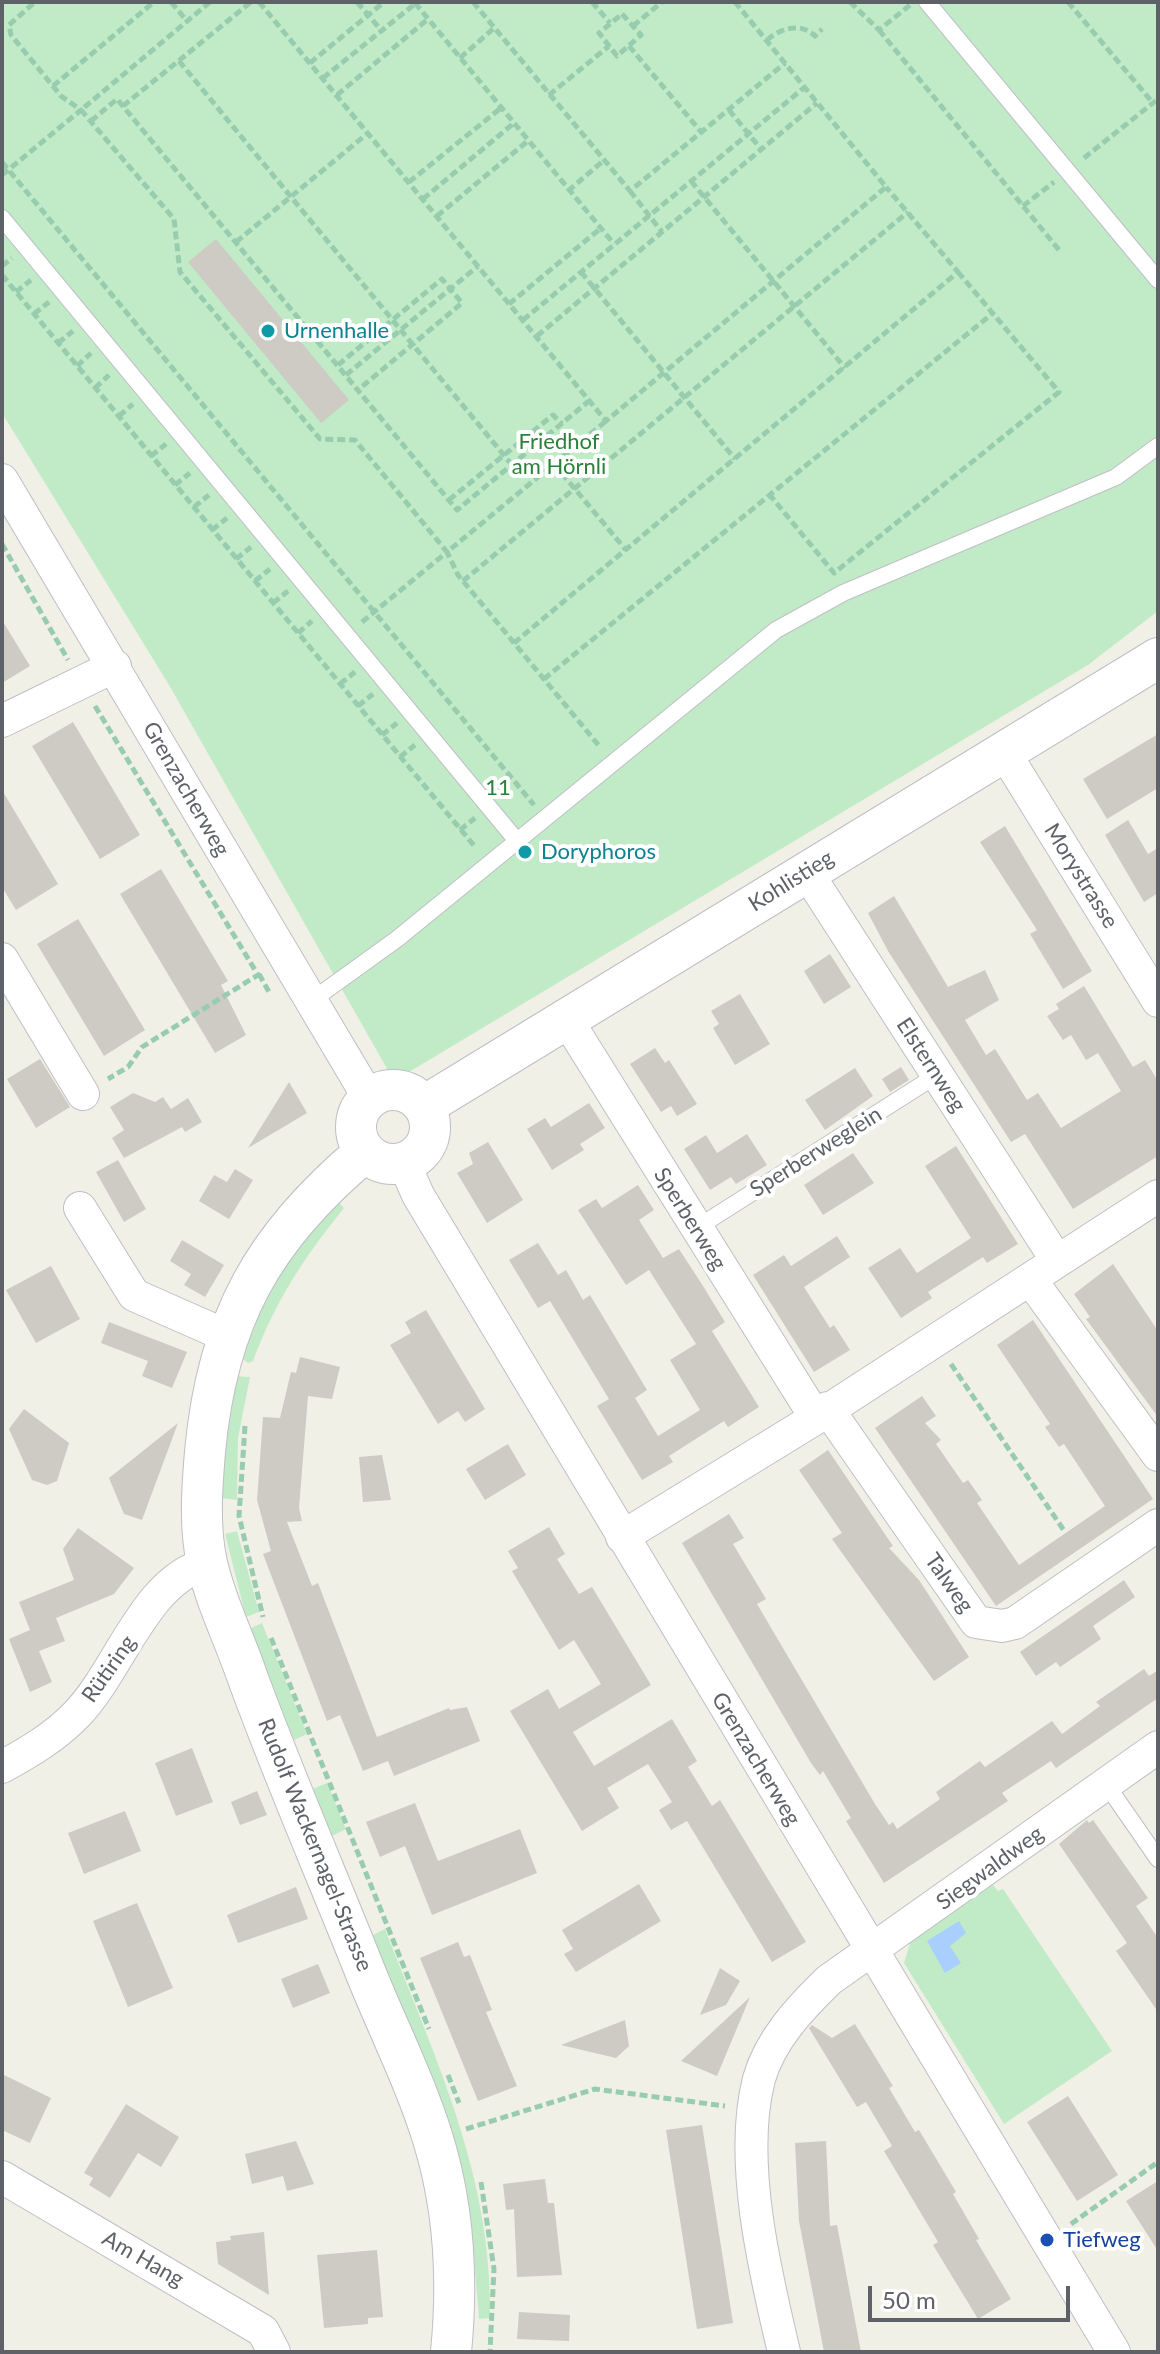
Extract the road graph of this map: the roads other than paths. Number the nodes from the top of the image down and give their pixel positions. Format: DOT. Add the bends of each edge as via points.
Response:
graph roads {
  1 [pos="927,2"];
  2 [pos="2,218"];
  3 [pos="1158,280"];
  4 [pos="1158,446"];
  5 [pos="2,480"];
  6 [pos="1158,658"];
  7 [pos="115,666"];
  8 [pos="2,721"];
  9 [pos="1004,752"];
  10 [pos="517,841"];
  11 [pos="806,871"];
  12 [pos="2,959"];
  13 [pos="311,1001"];
  14 [pos="1158,1001"];
  15 [pos="567,1020"];
  16 [pos="937,1075"];
  17 [pos="83,1094"];
  18 [pos="369,1098"];
  19 [pos="424,1106"];
  20 [pos="365,1152"];
  21 [pos="404,1163"];
  22 [pos="1158,1196"];
  23 [pos="80,1208"];
  24 [pos="695,1229"];
  25 [pos="1056,1259"];
  26 [pos="1030,1279"];
  27 [pos="227,1336"];
  28 [pos="821,1413"];
  29 [pos="1158,1455"];
  30 [pos="1158,1525"];
  31 [pos="622,1537"];
  32 [pos="207,1564"];
  33 [pos="1158,1747"];
  34 [pos="2,1767"];
  35 [pos="1106,1784"];
  36 [pos="1158,1859"];
  37 [pos="873,1952"];
  38 [pos="2,2177"];
  39 [pos="274,2352"];
  40 [pos="451,2352"];
  41 [pos="784,2352"];
  42 [pos="1114,2352"];
  1 -- 3 [label="lane"];
  2 -- 10 [label="lane"];
  4 -- 10 [label="lane" via="1116,477 843,593 776,630"];
  5 -- 7 [label="street, Grenzacherweg"];
  6 -- 9 [label="street, Kohlistieg"];
  7 -- 8 [label="street"];
  7 -- 13 [label="street, Grenzacherweg"];
  9 -- 11 [label="street, Kohlistieg"];
  9 -- 14 [label="street, Morystrasse"];
  10 -- 13 [label="lane"];
  11 -- 15 [label="street, Kohlistieg"];
  11 -- 16 [label="street, Elsternweg"];
  12 -- 17 [label="street"];
  13 -- 18 [label="street, Grenzacherweg"];
  15 -- 19 [label="street, Kohlistieg"];
  15 -- 24 [label="street, Sperberweg"];
  16 -- 24 [label="lane, Sperberweglein"];
  16 -- 25 [label="street, Elsternweg"];
  18 -- 19 [label="street" via="404,1091"];
  18 -- 20 [label="street" via="356,1130"];
  19 -- 21 [label="street" via="428,1140"];
  20 -- 21 [label="street" via="383,1163"];
  20 -- 27 [label="street, Rudolf Wackernagel-Strasse" via="290,1226 242,1298"];
  21 -- 31 [label="street, Grenzacherweg"];
  22 -- 25 [label="street"];
  23 -- 27 [label="street" via="134,1295"];
  24 -- 28 [label="street, Sperberweg"];
  25 -- 26 [label="street"];
  26 -- 28 [label="street"];
  26 -- 29 [label="street"];
  27 -- 32 [label="street, Rudolf Wackernagel-Strasse" via="210,1399 203,1485"];
  28 -- 30 [label="street, Talweg" via="976,1622 1015,1623"];
  28 -- 31 [label="street"];
  31 -- 37 [label="street, Grenzacherweg"];
  32 -- 34 [label="street, Rütiring" via="187,1570 163,1590 78,1713 39,1747"];
  32 -- 40 [label="street, Rudolf Wackernagel-Strasse" via="263,1719 433,2138 451,2222"];
  33 -- 35 [label="street, Siegwaldweg"];
  35 -- 36 [label="lane"];
  35 -- 37 [label="street, Siegwaldweg"];
  37 -- 41 [label="street, Siegwaldweg" via="829,1980 792,2018 760,2077 753,2162 761,2241"];
  37 -- 42 [label="street, Grenzacherweg"];
  38 -- 39 [label="street, Am Hang" via="263,2331"];
}
